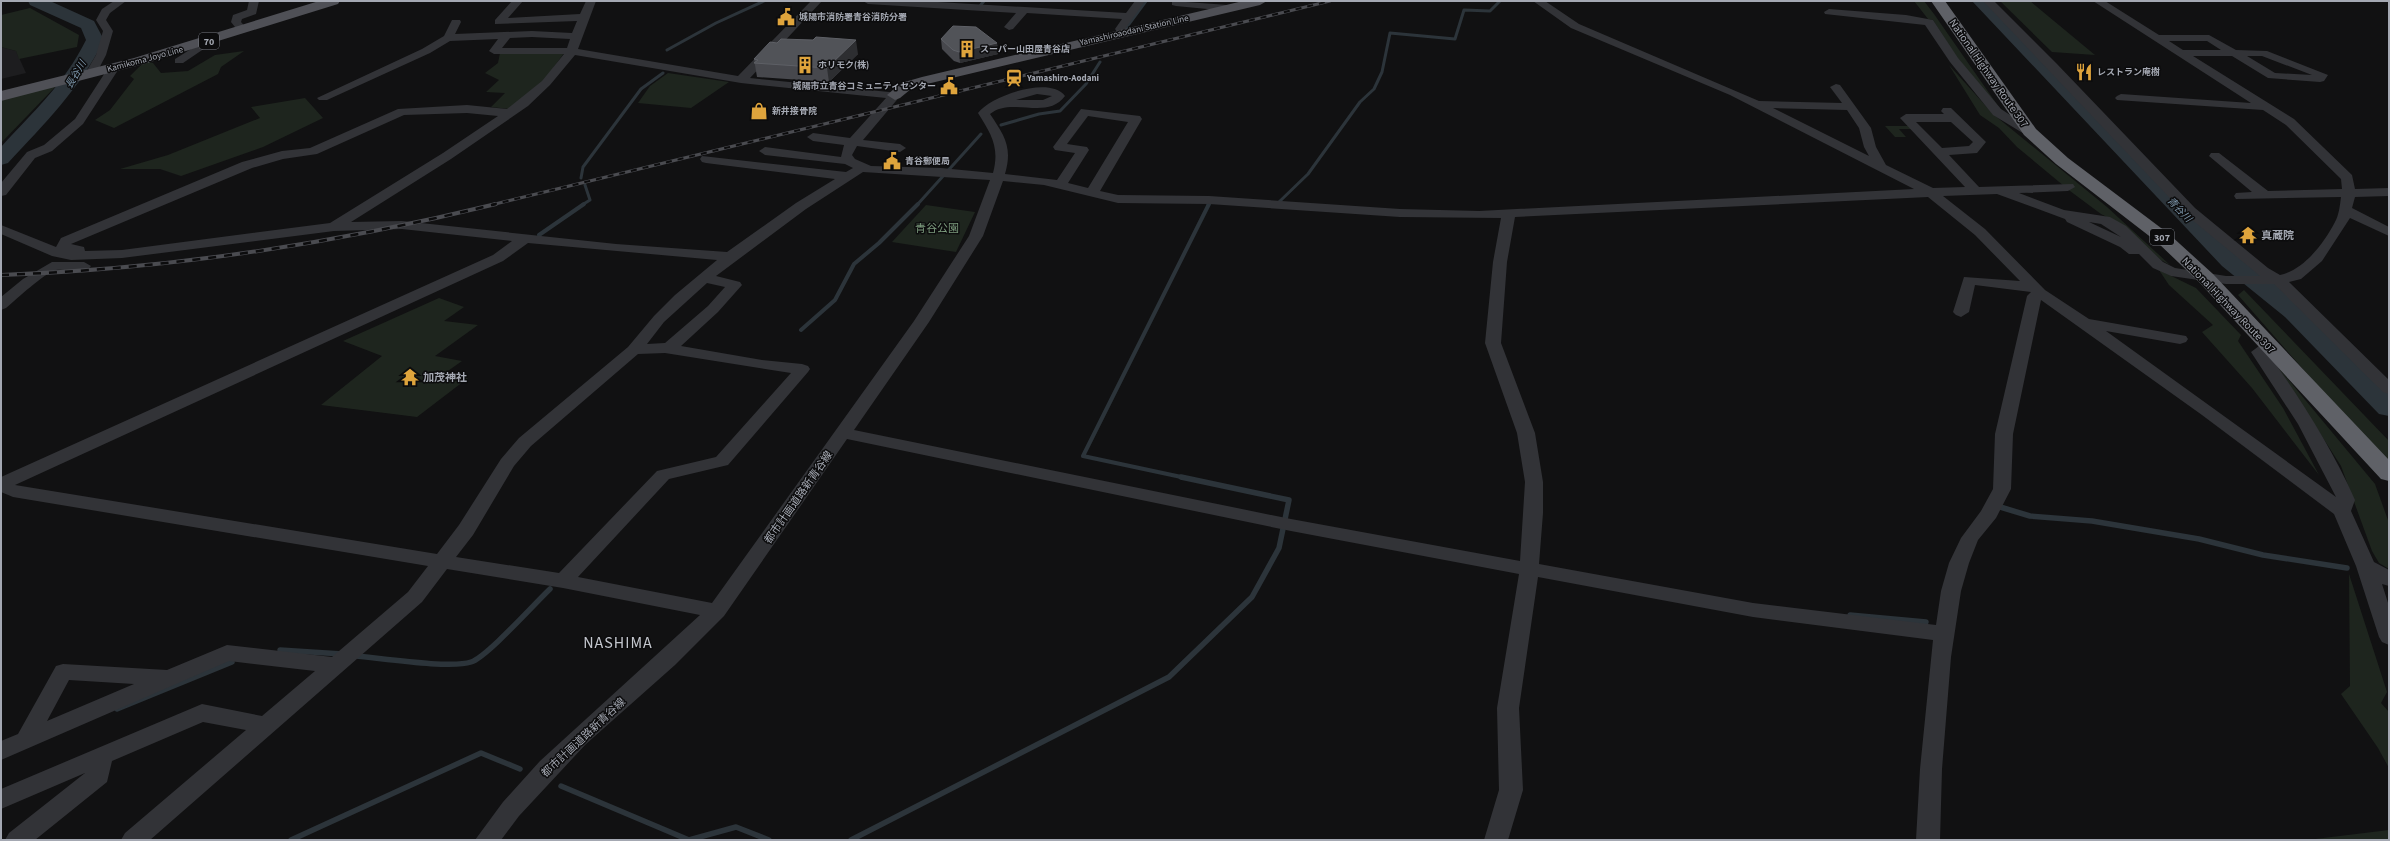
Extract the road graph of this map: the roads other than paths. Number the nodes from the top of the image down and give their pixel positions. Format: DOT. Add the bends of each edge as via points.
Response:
graph roads {
  1 [pos="121,1"];
  2 [pos="254,1"];
  3 [pos="333,1"];
  4 [pos="518,1"];
  5 [pos="591,1"];
  6 [pos="817,1"];
  7 [pos="868,1"];
  8 [pos="1038,1"];
  9 [pos="1140,1"];
  10 [pos="1260,1"];
  11 [pos="1538,1"];
  12 [pos="1938,1"];
  13 [pos="1988,1"];
  14 [pos="2115,1"];
  15 [pos="2099,2"];
  16 [pos="1176,3"];
  17 [pos="1000,5"];
  18 [pos="1228,8"];
  19 [pos="1028,10"];
  20 [pos="1829,12"];
  21 [pos="1129,16"];
  22 [pos="584,17"];
  23 [pos="456,22"];
  24 [pos="1009,27"];
  25 [pos="243,30"];
  26 [pos="1123,33"];
  27 [pos="506,36"];
  28 [pos="576,36"];
  29 [pos="448,38"];
  30 [pos="2158,38"];
  31 [pos="207,42"];
  32 [pos="572,51"];
  33 [pos="2182,53"];
  34 [pos="2235,53"];
  35 [pos="179,61"];
  36 [pos="114,68"];
  37 [pos="86,75"];
  38 [pos="741,80"];
  39 [pos="1836,87"];
  40 [pos="895,95"];
  41 [pos="1,96"];
  42 [pos="323,98"];
  43 [pos="2121,98"];
  44 [pos="1756,104"];
  45 [pos="998,105"];
  46 [pos="1850,107"];
  47 [pos="2264,107"];
  48 [pos="509,112"];
  49 [pos="2030,132"];
  50 [pos="813,137"];
  51 [pos="853,142"];
  52 [pos="900,148"];
  53 [pos="765,151"];
  54 [pos="1940,152"];
  55 [pos="2215,156"];
  56 [pos="706,159"];
  57 [pos="848,160"];
  58 [pos="861,168"];
  59 [pos="1879,168"];
  60 [pos="846,176"];
  61 [pos="998,178"];
  62 [pos="1061,184"];
  63 [pos="2068,187"];
  64 [pos="1975,190"];
  65 [pos="1996,190"];
  66 [pos="1093,191"];
  67 [pos="1,192"];
  68 [pos="1930,192"];
  69 [pos="2349,192"];
  70 [pos="2389,192"];
  71 [pos="2263,194"];
  72 [pos="2242,196"];
  73 [pos="2346,211"];
  74 [pos="1509,214"];
  75 [pos="2068,214"];
  76 [pos="334,226"];
  77 [pos="1,228"];
  78 [pos="2389,232"];
  79 [pos="525,238"];
  80 [pos="122,254"];
  81 [pos="93,256"];
  82 [pos="730,257"];
  83 [pos="2153,270"];
  84 [pos="704,278"];
  85 [pos="2206,278"];
  86 [pos="2272,280"];
  87 [pos="2035,289"];
  88 [pos="1,305"];
  89 [pos="1961,312"];
  90 [pos="2084,322"];
  91 [pos="2180,339"];
  92 [pos="2269,346"];
  93 [pos="669,348"];
  94 [pos="634,350"];
  95 [pos="2389,389"];
  96 [pos="844,433"];
  97 [pos="2389,474"];
  98 [pos="5,487"];
  99 [pos="2342,511"];
  100 [pos="443,562"];
  101 [pos="2366,566"];
  102 [pos="1529,569"];
  103 [pos="2389,579"];
  104 [pos="562,581"];
  105 [pos="717,611"];
  106 [pos="1945,634"];
  107 [pos="2389,637"];
  108 [pos="337,663"];
  109 [pos="169,678"];
  110 [pos="266,725"];
  111 [pos="26,740"];
  112 [pos="1,751"];
  113 [pos="102,755"];
  114 [pos="1,799"];
  115 [pos="17,840"];
  116 [pos="133,840"];
  117 [pos="487,840"];
  118 [pos="1496,840"];
  119 [pos="1928,840"];
  1 -- 37 [label="street" via="106,11 101,20 108,31 100,55"];
  2 -- 25 [label="street" via="252,12 237,17 236,22"];
  3 -- 25 [label="main road, Kamikoma Joyo Line / 70"];
  4 -- 22 [label="street" via="499,22"];
  5 -- 22 [label="street"];
  6 -- 38 [label="street"];
  7 -- 17 [label="street"];
  8 -- 19 [label="street"];
  9 -- 21 [label="street"];
  10 -- 18 [label="main road, Yamashiroaodani Station Line"];
  11 -- 44 [label="street" via="1575,26 1670,64"];
  12 -- 49 [label="highway, National Highway Route 307 / 307"];
  13 -- 86 [label="street" via="2190,211"];
  14 -- 15 [label="street"];
  15 -- 30 [label="street"];
  16 -- 18 [label="street"];
  17 -- 19 [label="street"];
  18 -- 26 [label="main road, Yamashiroaodani Station Line"];
  19 -- 21 [label="street"];
  19 -- 24 [label="street"];
  20 -- 49 [label="street" via="1929,22 1954,60 1997,112"];
  21 -- 26 [label="street" via="1120,29"];
  22 -- 28 [label="street"];
  23 -- 29 [label="street"];
  25 -- 31 [label="main road, Kamikoma Joyo Line / 70"];
  26 -- 40 [label="main road, Yamashiroaodani Station Line" via="926,80 906,86"];
  27 -- 28 [label="street"];
  27 -- 29 [label="street"];
  27 -- 32 [label="street" via="494,51"];
  28 -- 32 [label="street"];
  29 -- 42 [label="street" via="381,73"];
  30 -- 33 [label="street"];
  30 -- 34 [label="street" via="2209,38"];
  31 -- 35 [label="street"];
  31 -- 36 [label="main road, Kamikoma Joyo Line / 70"];
  32 -- 38 [label="street"];
  32 -- 48 [label="street" via="552,78"];
  33 -- 34 [label="street"];
  33 -- 47 [label="street"];
  34 -- 34 [label="street" via="2263,53 2322,75 2320,79 2272,76"];
  36 -- 37 [label="main road, Kamikoma Joyo Line / 70"];
  36 -- 67 [label="street" via="79,121 48,148 31,155"];
  37 -- 41 [label="main road, Kamikoma Joyo Line / 70"];
  38 -- 40 [label="street"];
  39 -- 46 [label="street"];
  40 -- 51 [label="street"];
  43 -- 47 [label="street"];
  44 -- 46 [label="street"];
  44 -- 59 [label="street"];
  45 -- 61 [label="street, 都市計画道路新青谷線" via="984,113 1000,138 1002,162"];
  46 -- 59 [label="street" via="1865,128 1870,147 1880,164"];
  47 -- 69 [label="street" via="2290,122 2346,178"];
  48 -- 76 [label="street" via="447,156"];
  48 -- 81 [label="street" via="467,109 402,112 312,151 282,155 247,165 66,241 62,246 72,250 97,251"];
  49 -- 85 [label="highway, National Highway Route 307 / 307" via="2062,161 2163,238"];
  50 -- 51 [label="street"];
  51 -- 52 [label="street"];
  51 -- 57 [label="street" via="846,151"];
  53 -- 57 [label="street" via="838,161"];
  54 -- 54 [label="street" via="1906,118 1951,115 1980,142 1973,150"];
  54 -- 64 [label="street"];
  55 -- 71 [label="street"];
  56 -- 60 [label="street"];
  57 -- 58 [label="street"];
  58 -- 60 [label="street"];
  58 -- 61 [label="street"];
  59 -- 68 [label="street"];
  60 -- 82 [label="street"];
  61 -- 62 [label="street"];
  61 -- 96 [label="street, 都市計画道路新青谷線" via="976,236 921,322"];
  62 -- 66 [label="street"];
  62 -- 66 [label="street" via="1083,150 1059,147 1085,112 1136,119"];
  63 -- 65 [label="street"];
  64 -- 65 [label="street"];
  64 -- 68 [label="street"];
  65 -- 75 [label="street" via="2040,207"];
  66 -- 74 [label="street" via="1118,199 1209,200 1400,213"];
  68 -- 74 [label="street"];
  68 -- 87 [label="street" via="1990,241"];
  69 -- 70 [label="street"];
  69 -- 71 [label="street"];
  69 -- 73 [label="street"];
  71 -- 72 [label="street"];
  73 -- 78 [label="street"];
  73 -- 86 [label="street" via="2343,221 2317,258 2296,276"];
  74 -- 102 [label="street" via="1500,262 1493,343 1526,433 1533,475 1534,513"];
  75 -- 83 [label="street" via="2080,224 2125,244"];
  75 -- 85 [label="street" via="2105,220 2121,229 2158,265 2171,272"];
  76 -- 79 [label="street" via="402,225"];
  76 -- 80 [label="street"];
  77 -- 81 [label="street" via="57,253"];
  79 -- 82 [label="street"];
  79 -- 98 [label="street" via="498,258"];
  80 -- 81 [label="street"];
  80 -- 88 [label="street" via="101,264 52,266"];
  82 -- 84 [label="street"];
  84 -- 93 [label="street" via="735,285 713,309"];
  84 -- 94 [label="street" via="659,319"];
  85 -- 86 [label="street"];
  85 -- 92 [label="highway, National Highway Route 307 / 307"];
  86 -- 95 [label="street"];
  87 -- 89 [label="street" via="1969,280"];
  87 -- 90 [label="street"];
  87 -- 106 [label="street" via="2004,434 2002,489 1989,514 1970,538 1959,563 1951,591"];
  90 -- 91 [label="street"];
  90 -- 99 [label="street"];
  92 -- 97 [label="highway, National Highway Route 307 / 307"];
  92 -- 99 [label="street" via="2259,352 2330,462 2346,500"];
  93 -- 94 [label="street"];
  93 -- 104 [label="street" via="762,365 802,369 722,461 663,475"];
  94 -- 100 [label="street" via="525,442 507,463"];
  96 -- 102 [label="street" via="1291,525"];
  96 -- 105 [label="street, 都市計画道路新青谷線"];
  98 -- 100 [label="street"];
  99 -- 101 [label="street"];
  100 -- 104 [label="street"];
  100 -- 108 [label="street" via="415,597"];
  101 -- 103 [label="street"];
  101 -- 107 [label="street"];
  102 -- 106 [label="street" via="1753,610"];
  102 -- 118 [label="street" via="1508,708 1511,790"];
  104 -- 105 [label="street"];
  105 -- 117 [label="street, 都市計画道路新青谷線" via="668,659 578,738 511,809"];
  106 -- 119 [label="street" via="1931,768"];
  108 -- 109 [label="street" via="227,652"];
  108 -- 110 [label="street"];
  109 -- 111 [label="street"];
  109 -- 111 [label="street" via="63,672"];
  110 -- 113 [label="street" via="202,713"];
  110 -- 116 [label="street"];
  111 -- 112 [label="street"];
  113 -- 114 [label="street"];
  113 -- 115 [label="street" via="99,775"];
}
